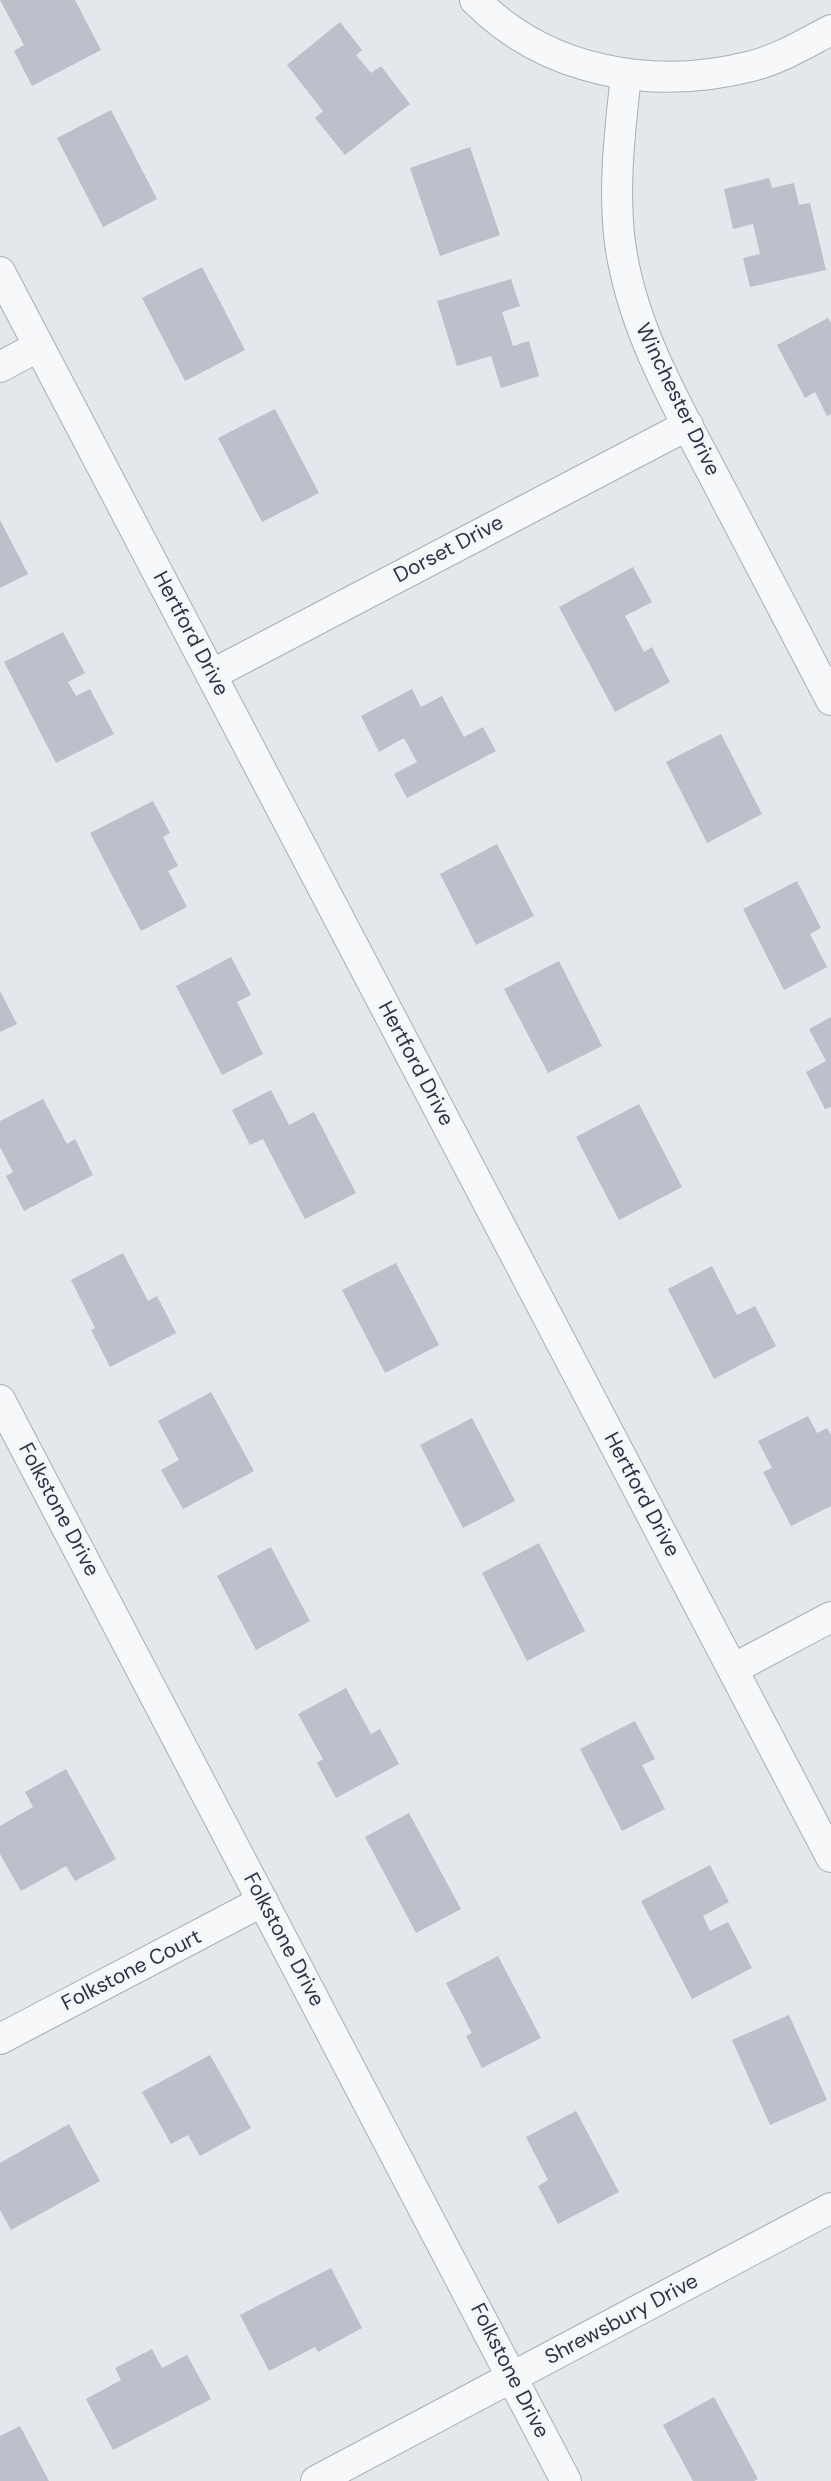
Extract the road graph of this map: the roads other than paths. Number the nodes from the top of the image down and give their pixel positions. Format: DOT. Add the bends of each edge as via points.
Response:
graph roads {
  1 [pos="475,0"];
  2 [pos="831,30"];
  3 [pos="626,75"];
  4 [pos="0,272"];
  5 [pos="39,346"];
  6 [pos="0,367"];
  7 [pos="688,425"];
  8 [pos="211,675"];
  9 [pos="831,700"];
  10 [pos="0,1400"];
  11 [pos="831,1617"];
  12 [pos="733,1669"];
  13 [pos="831,1857"];
  14 [pos="263,1901"];
  15 [pos="0,2038"];
  16 [pos="831,2208"];
  17 [pos="512,2378"];
  18 [pos="316,2481"];
  19 [pos="566,2481"];
  1 -- 3 [label="street" via="489,15 543,50 573,63"];
  2 -- 3 [label="street" via="753,66 668,78"];
  3 -- 7 [label="street, Winchester Drive" via="617,163 620,242 638,319"];
  4 -- 5 [label="street, Hertford Drive"];
  5 -- 6 [label="street"];
  5 -- 8 [label="street, Hertford Drive"];
  7 -- 8 [label="street, Dorset Drive"];
  7 -- 9 [label="street, Winchester Drive"];
  8 -- 12 [label="street, Hertford Drive"];
  10 -- 14 [label="street, Folkstone Drive"];
  11 -- 12 [label="street"];
  12 -- 13 [label="street, Hertford Drive"];
  14 -- 15 [label="street, Folkstone Court"];
  14 -- 17 [label="street, Folkstone Drive"];
  16 -- 17 [label="street, Shrewsbury Drive"];
  17 -- 18 [label="street, Shrewsbury Drive"];
  17 -- 19 [label="street, Folkstone Drive"];
}
